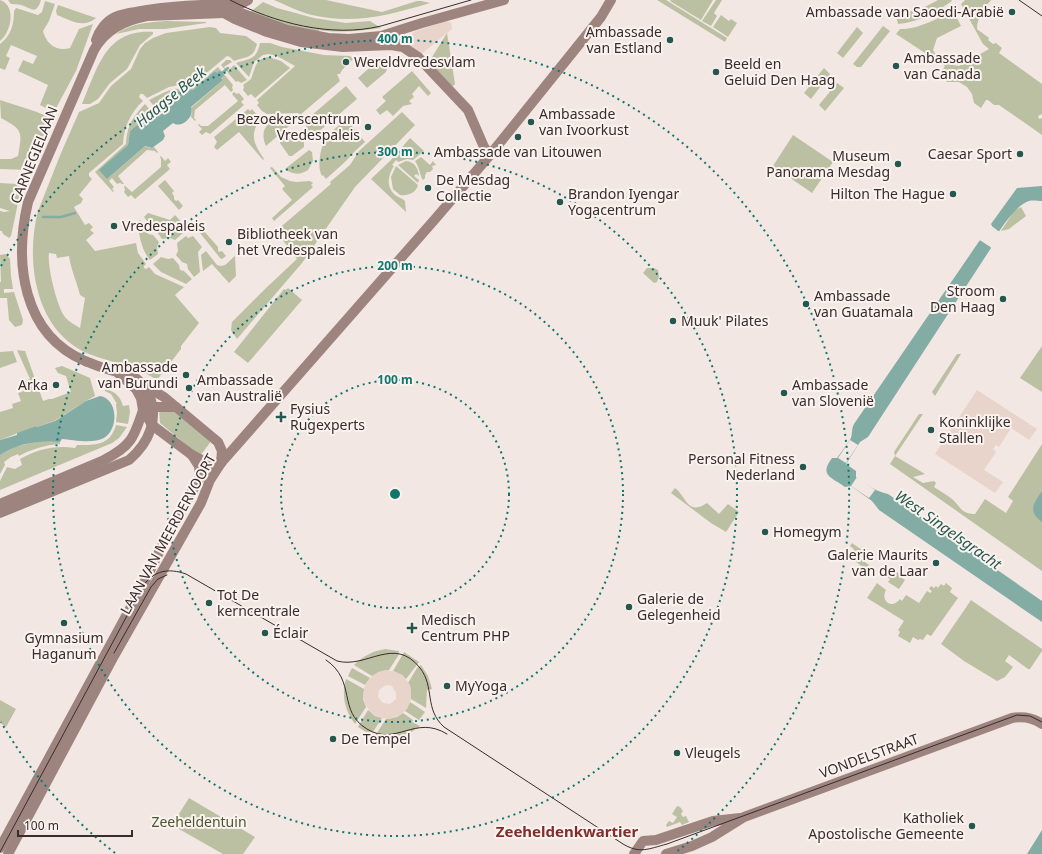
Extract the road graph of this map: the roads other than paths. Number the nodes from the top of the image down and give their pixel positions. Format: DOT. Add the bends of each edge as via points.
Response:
graph roads {
  1 [pos="248,0"];
  2 [pos="504,0"];
  3 [pos="610,0"];
  4 [pos="214,2"];
  5 [pos="230,7"];
  6 [pos="94,50"];
  7 [pos="490,155"];
  8 [pos="116,372"];
  9 [pos="145,388"];
  10 [pos="146,408"];
  11 [pos="176,408"];
  12 [pos="152,425"];
  13 [pos="192,455"];
  14 [pos="221,463"];
  15 [pos="0,504"];
  16 [pos="0,513"];
  17 [pos="1042,724"];
  18 [pos="744,817"];
  19 [pos="0,848"];
  20 [pos="8,854"];
  21 [pos="634,854"];
  22 [pos="666,854"];
  1 -- 5 [label="street"];
  2 -- 5 [label="street" via="381,36 349,39 328,38 287,30"];
  3 -- 7 [label="street, LAAN VAN MEERDERVOORT" via="601,17"];
  4 -- 5 [label="street"];
  4 -- 6 [label="street, CARNEGIELAAN" via="148,9 114,17 103,26"];
  5 -- 6 [label="street, CARNEGIELAAN" via="136,18 109,31"];
  5 -- 7 [label="street" via="235,19 301,42 343,47 403,47 418,57 468,110"];
  6 -- 8 [label="street, CARNEGIELAAN" via="28,202 24,220 22,260 28,297 46,332 64,350"];
  7 -- 14 [label="street, LAAN VAN MEERDERVOORT"];
  8 -- 9 [label="street, CARNEGIELAAN" via="128,373"];
  8 -- 10 [label="street, CARNEGIELAAN" via="136,388"];
  9 -- 10 [label="street, CARNEGIELAAN"];
  9 -- 11 [label="street, CARNEGIELAAN" via="164,397"];
  10 -- 11 [label="street"];
  10 -- 12 [label="street, CARNEGIELAAN" via="154,415"];
  10 -- 15 [label="street" via="132,440 118,452"];
  11 -- 14 [label="street, CARNEGIELAAN" via="218,442 222,451"];
  12 -- 13 [label="street"];
  12 -- 16 [label="street, CARNEGIELAAN" via="144,445 129,460"];
  13 -- 14 [label="street" via="211,465"];
  13 -- 19 [label="street, LAAN VAN MEERDERVOORT" via="199,466 200,477"];
  14 -- 20 [label="street, LAAN VAN MEERDERVOORT"];
  17 -- 18 [label="street, VONDELSTRAAT" via="1026,717 1004,721"];
  18 -- 21 [label="street, VONDELSTRAAT" via="713,821 656,840 643,841"];
  18 -- 22 [label="street, VONDELSTRAAT" via="712,837"];
}
